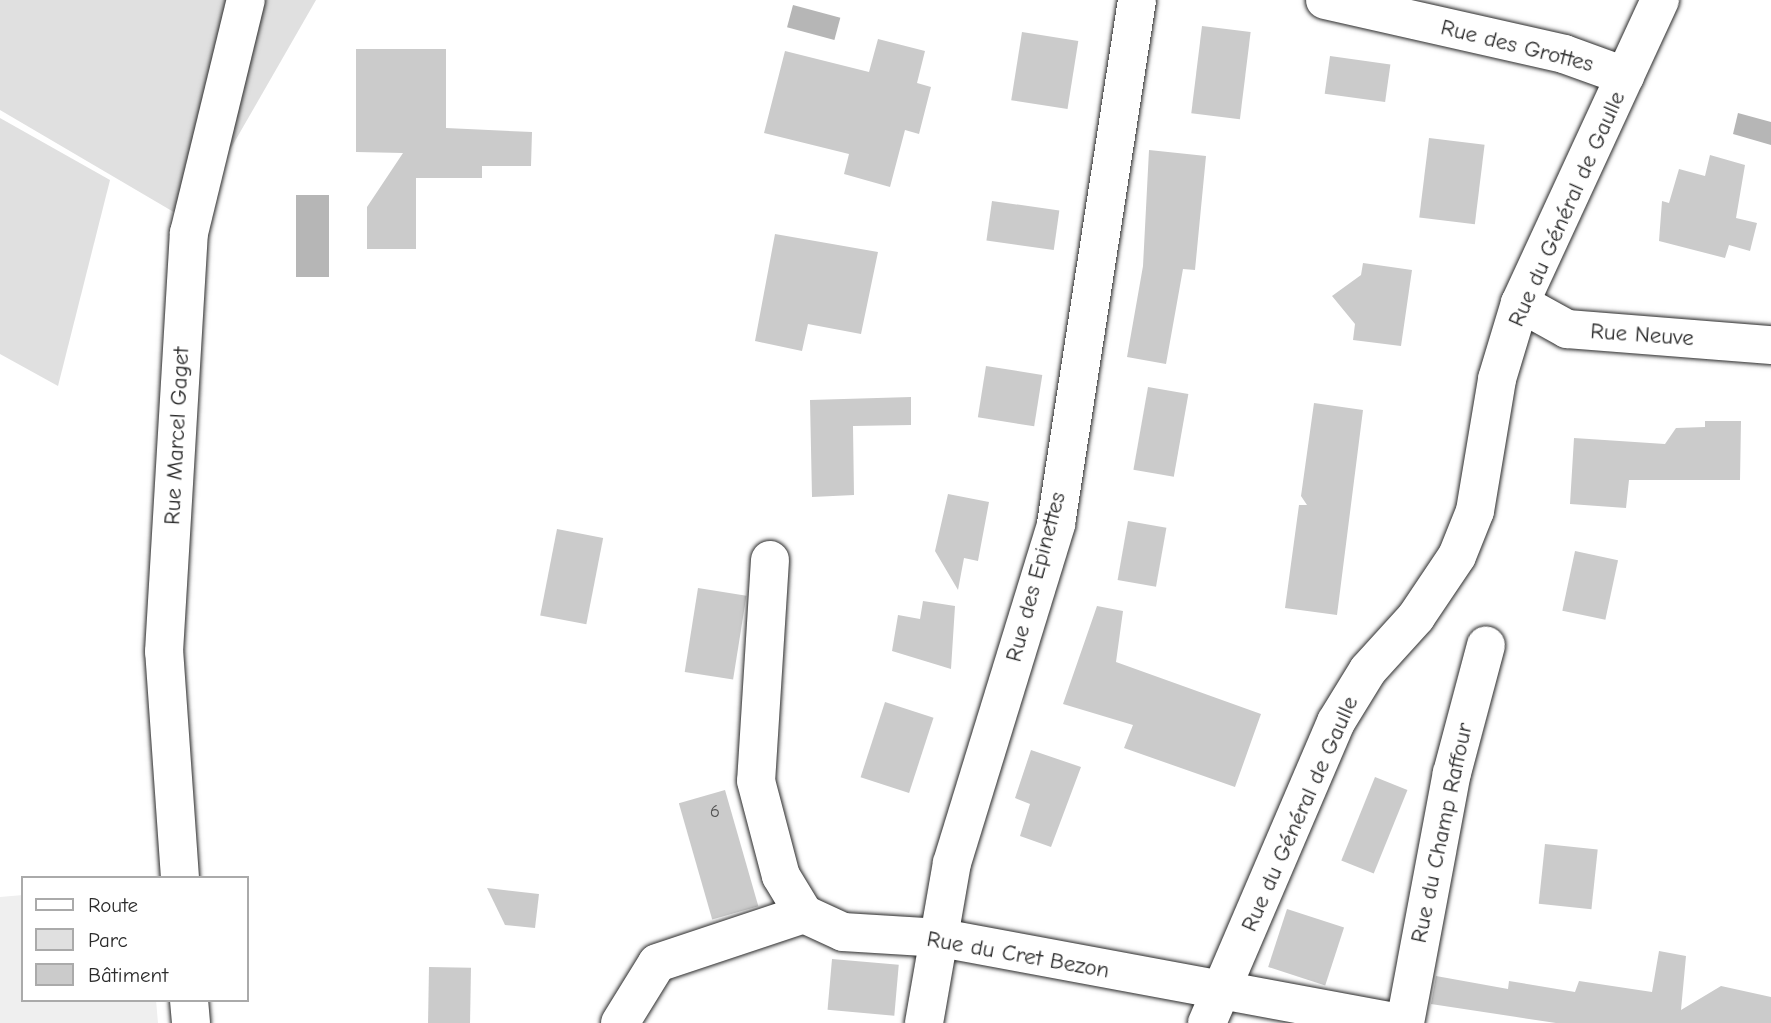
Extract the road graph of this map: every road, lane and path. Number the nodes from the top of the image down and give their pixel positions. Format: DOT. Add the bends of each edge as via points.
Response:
graph roads {
  1 [pos="246,0"];
  2 [pos="1137,0"];
  3 [pos="1325,0"];
  4 [pos="1660,0"];
  5 [pos="1625,76"];
  6 [pos="1520,303"];
  7 [pos="1771,345"];
  8 [pos="770,559"];
  9 [pos="1486,645"];
  10 [pos="180,876"];
  11 [pos="804,914"];
  12 [pos="941,938"];
  13 [pos="189,1002"];
  14 [pos="1214,1007"];
  15 [pos="191,1023"];
  16 [pos="620,1023"];
  17 [pos="924,1023"];
  18 [pos="1398,1023"];
  19 [pos="1405,1023"];
  1 -- 10 [label="street, Rue Marcel Gaget" via="189,233 164,652"];
  2 -- 12 [label="street, Rue des Epinettes" via="1056,524 952,863"];
  3 -- 5 [label="street, Rue des Grottes" via="1564,54"];
  4 -- 5 [label="street, Rue du Général de Gaulle"];
  5 -- 6 [label="street, Rue du Général de Gaulle"];
  6 -- 7 [label="street, Rue Neuve" via="1567,329"];
  6 -- 14 [label="street, Rue du Général de Gaulle" via="1497,379 1475,511 1457,556 1416,617 1368,670 1336,722"];
  8 -- 11 [label="street" via="756,780 781,876"];
  9 -- 19 [label="street, Rue du Champ Raffour" via="1452,773"];
  11 -- 12 [label="street, Rue du Cret Bezon" via="843,932"];
  11 -- 16 [label="street" via="657,963"];
  12 -- 14 [label="street, Rue du Cret Bezon"];
  12 -- 17 [label="street, Rue des Epinettes"];
  13 -- 15 [label="street"];
  14 -- 18 [label="street, Rue du Cret Bezon"];
}
